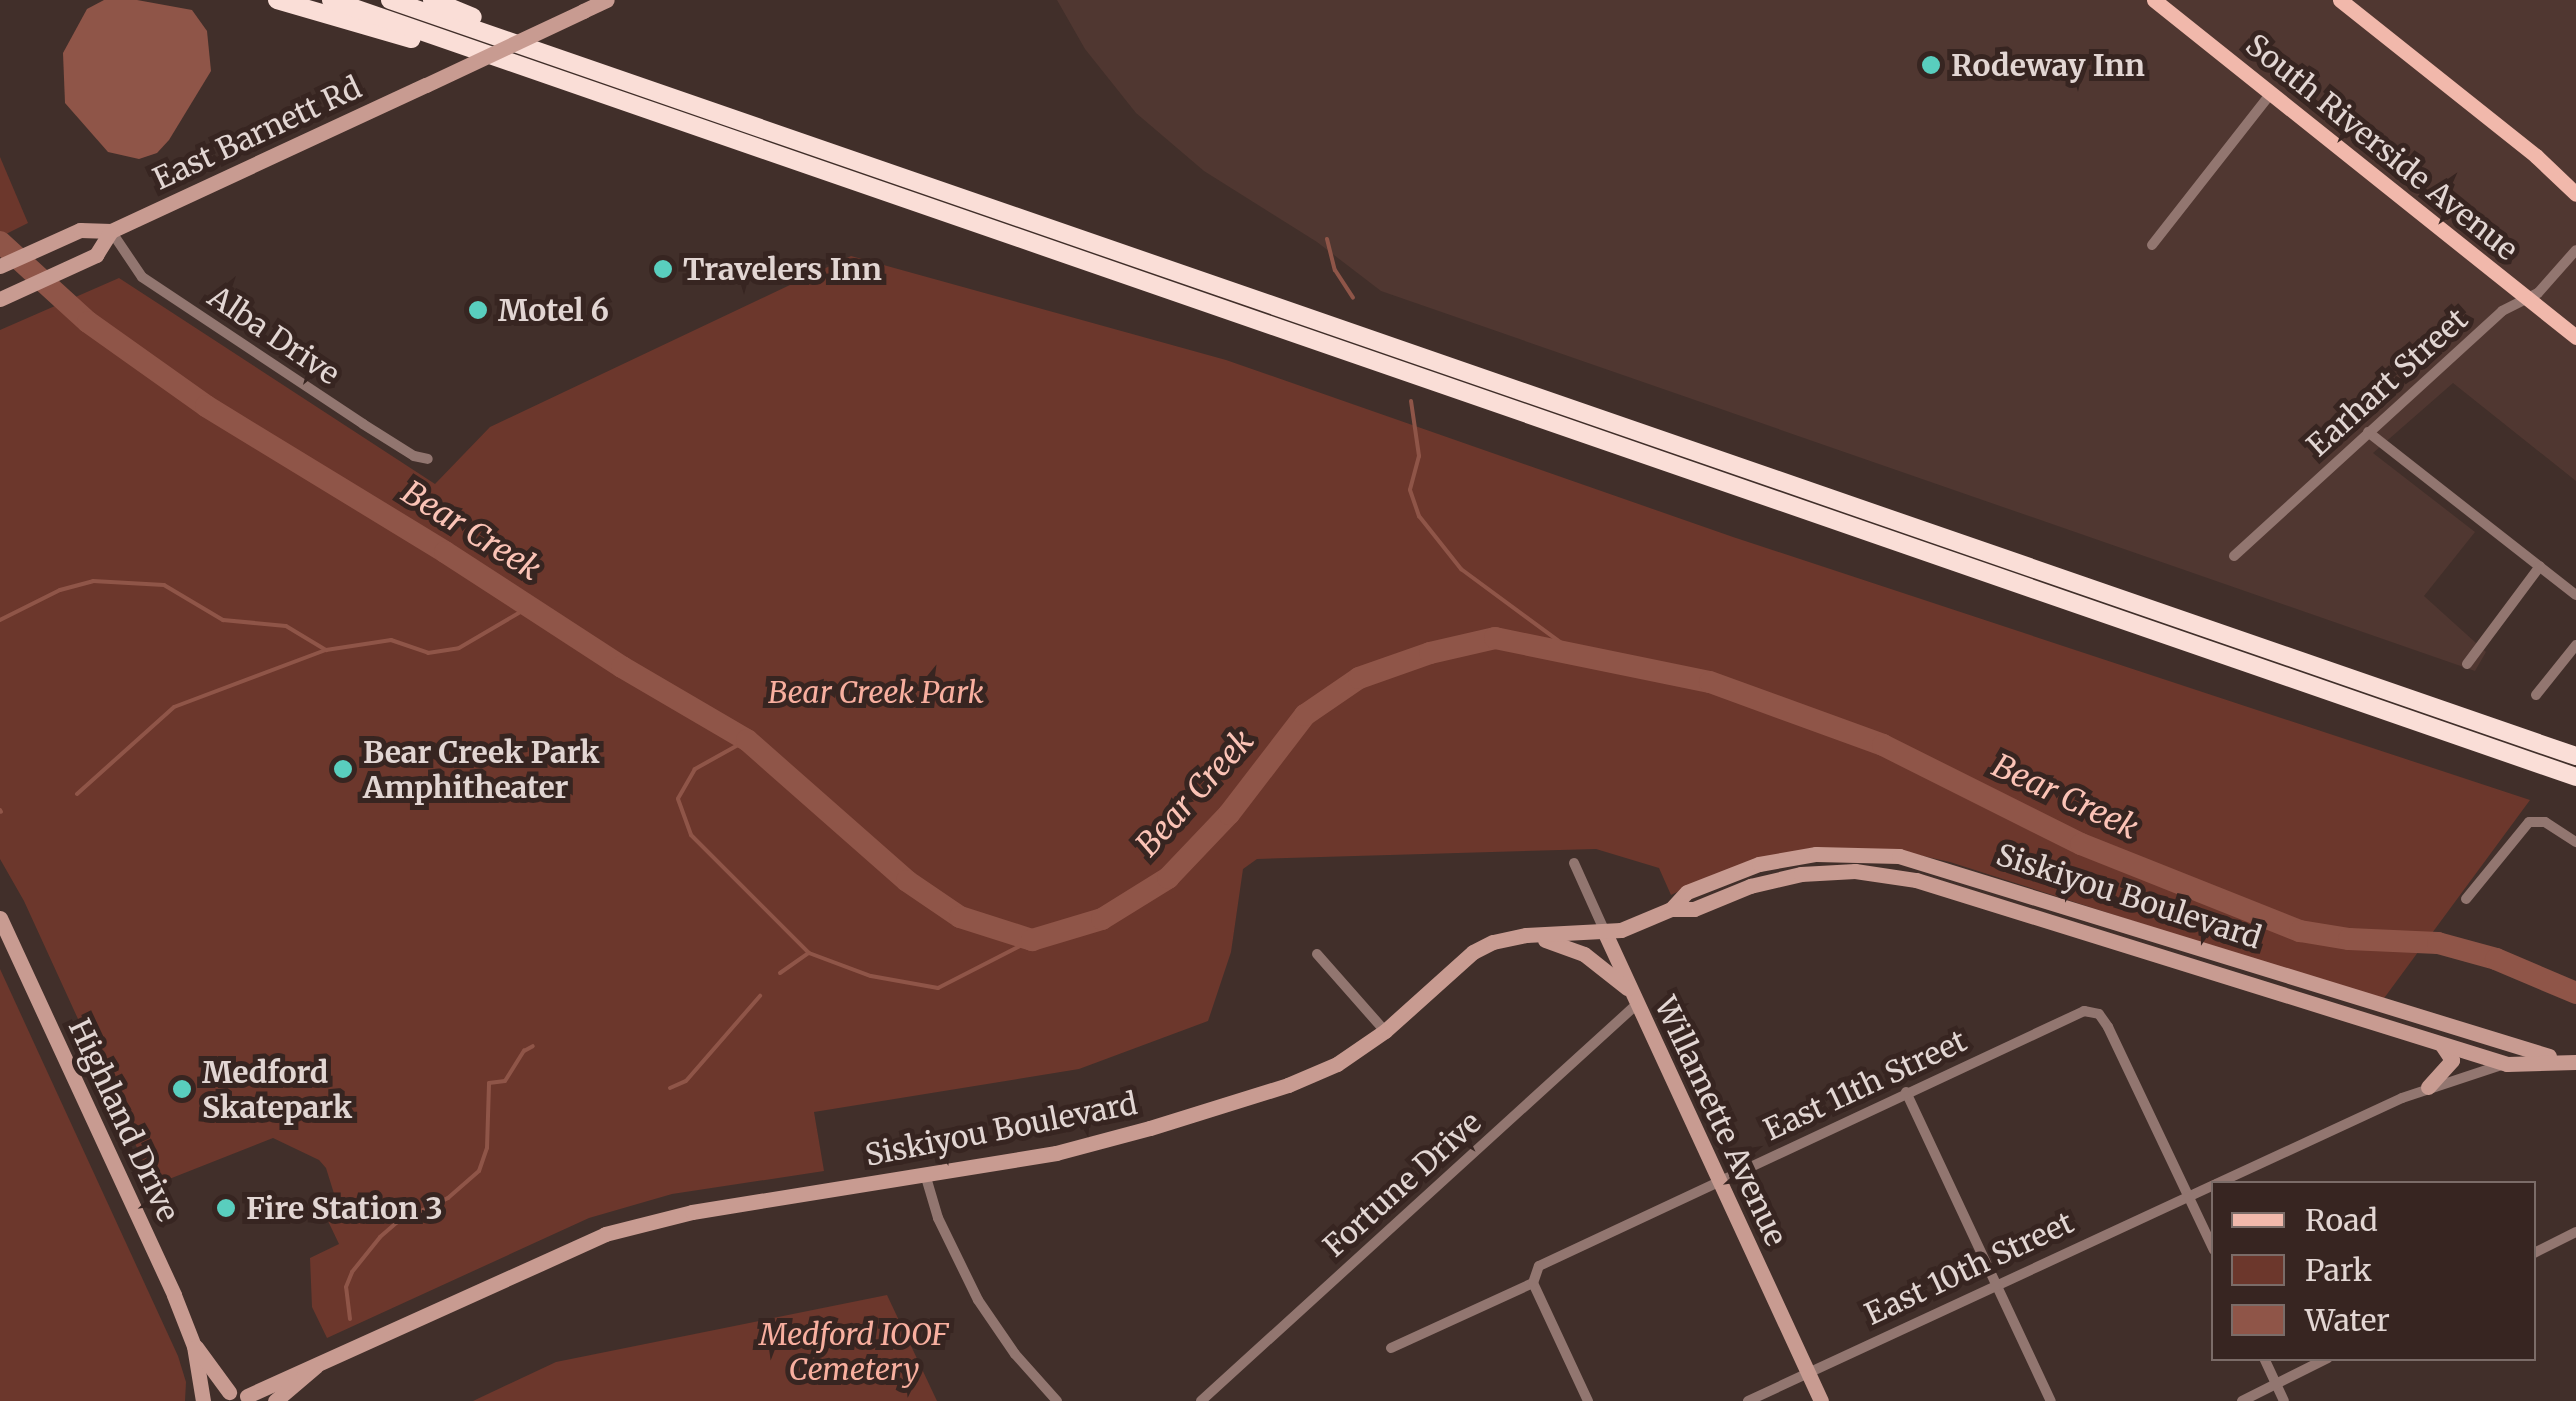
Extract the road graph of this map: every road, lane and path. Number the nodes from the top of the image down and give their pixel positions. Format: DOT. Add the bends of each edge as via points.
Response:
graph roads {
  1 [pos="276,0"];
  2 [pos="332,0"];
  3 [pos="390,0"];
  4 [pos="432,0"];
  5 [pos="607,0"];
  6 [pos="2154,0"];
  7 [pos="2340,0"];
  8 [pos="554,56"];
  9 [pos="528,68"];
  10 [pos="2271,94"];
  11 [pos="2576,194"];
  12 [pos="111,231"];
  13 [pos="2152,244"];
  14 [pos="2576,250"];
  15 [pos="0,266"];
  16 [pos="2528,298"];
  17 [pos="0,299"];
  18 [pos="2576,337"];
  19 [pos="2368,432"];
  20 [pos="428,459"];
  21 [pos="2234,556"];
  22 [pos="2540,566"];
  23 [pos="2576,595"];
  24 [pos="2576,646"];
  25 [pos="2467,664"];
  26 [pos="2536,695"];
  27 [pos="2576,756"];
  28 [pos="2576,777"];
  29 [pos="2576,842"];
  30 [pos="1574,863"];
  31 [pos="2466,899"];
  32 [pos="1671,910"];
  33 [pos="0,918"];
  34 [pos="1605,933"];
  35 [pos="1526,935"];
  36 [pos="1316,954"];
  37 [pos="1634,998"];
  38 [pos="1384,1031"];
  39 [pos="2439,1043"];
  40 [pos="2574,1062"];
  41 [pos="2507,1064"];
  42 [pos="2428,1087"];
  43 [pos="1906,1092"];
  44 [pos="925,1174"];
  45 [pos="1718,1181"];
  46 [pos="2222,1181"];
  47 [pos="2211,1186"];
  48 [pos="2188,1196"];
  49 [pos="2576,1232"];
  50 [pos="2211,1244"];
  51 [pos="2536,1253"];
  52 [pos="1533,1283"];
  53 [pos="1997,1286"];
  54 [pos="194,1346"];
  55 [pos="1392,1348"];
  56 [pos="2265,1361"];
  57 [pos="2322,1361"];
  58 [pos="316,1366"];
  59 [pos="1808,1373"];
  60 [pos="2276,1385"];
  61 [pos="229,1392"];
  62 [pos="249,1399"];
  63 [pos="205,1401"];
  64 [pos="276,1401"];
  65 [pos="1057,1401"];
  66 [pos="1201,1401"];
  67 [pos="1588,1401"];
  68 [pos="1748,1401"];
  69 [pos="1821,1401"];
  70 [pos="2051,1401"];
  71 [pos="2242,1401"];
  72 [pos="2284,1401"];
  1 -- 9 [label="highway"];
  2 -- 9 [label="highway"];
  3 -- 8 [label="highway"];
  4 -- 8 [label="highway"];
  5 -- 12 [label="street, East Barnett Rd, bridge"];
  6 -- 10 [label="main road, South Riverside Avenue"];
  7 -- 11 [label="main road"];
  8 -- 27 [label="highway"];
  9 -- 28 [label="highway"];
  10 -- 13 [label="street"];
  10 -- 16 [label="main road, South Riverside Avenue"];
  12 -- 15 [label="street, East Barnett Rd" via="80,230"];
  12 -- 17 [label="street, East Barnett Rd" via="96,255"];
  12 -- 20 [label="street, Alba Drive" via="142,276 391,442"];
  14 -- 16 [label="street, Earhart Street"];
  16 -- 18 [label="main road, South Riverside Avenue"];
  16 -- 19 [label="street, Earhart Street" via="2502,311"];
  19 -- 21 [label="street, Earhart Street"];
  19 -- 22 [label="street"];
  22 -- 23 [label="street"];
  22 -- 25 [label="street"];
  24 -- 26 [label="street"];
  29 -- 31 [label="street" via="2545,822 2529,822"];
  30 -- 34 [label="street, Willamette Avenue"];
  32 -- 34 [label="street, Siskiyou Boulevard"];
  32 -- 39 [label="street, Siskiyou Boulevard" via="1694,909 1801,874 1896,875"];
  32 -- 40 [label="street, Siskiyou Boulevard" via="1687,892 1760,864 1816,854 1899,856"];
  33 -- 54 [label="street, Highland Drive"];
  34 -- 35 [label="street, Siskiyou Boulevard"];
  34 -- 37 [label="street, Willamette Avenue"];
  35 -- 37 [label="street" via="1584,954"];
  35 -- 38 [label="street, Siskiyou Boulevard" via="1473,952"];
  36 -- 38 [label="street"];
  37 -- 45 [label="street, Willamette Avenue"];
  37 -- 66 [label="street, Fortune Drive"];
  38 -- 44 [label="street, Siskiyou Boulevard" via="1312,1076 1150,1128 1071,1150"];
  39 -- 41 [label="street, Siskiyou Boulevard"];
  39 -- 42 [label="street" via="2452,1060"];
  40 -- 41 [label="street, East 10th Street"];
  41 -- 42 [label="street, East 10th Street"];
  42 -- 46 [label="street, East 10th Street"];
  43 -- 45 [label="street, East 11th Street"];
  43 -- 48 [label="street, East 11th Street" via="2084,1012 2099,1014"];
  43 -- 53 [label="street"];
  44 -- 58 [label="street, Siskiyou Boulevard" via="634,1224"];
  44 -- 65 [label="street" via="938,1218 978,1300"];
  45 -- 52 [label="street, East 11th Street" via="1539,1266"];
  45 -- 59 [label="street, Willamette Avenue"];
  47 -- 48 [label="street, East 10th Street"];
  48 -- 50 [label="street"];
  48 -- 53 [label="street, East 10th Street"];
  49 -- 51 [label="street"];
  52 -- 55 [label="street"];
  52 -- 67 [label="street"];
  53 -- 59 [label="street, East 10th Street"];
  53 -- 70 [label="street"];
  54 -- 61 [label="street, Highland Drive"];
  54 -- 63 [label="street, Highland Drive"];
  56 -- 60 [label="street"];
  57 -- 60 [label="street"];
  58 -- 62 [label="street, Siskiyou Boulevard"];
  58 -- 64 [label="street, Siskiyou Boulevard"];
  59 -- 68 [label="street, East 10th Street"];
  59 -- 69 [label="street, Willamette Avenue"];
  60 -- 71 [label="street"];
  60 -- 72 [label="street"];
  61 -- 62 [label="street"];
  61 -- 63 [label="street"];
}
